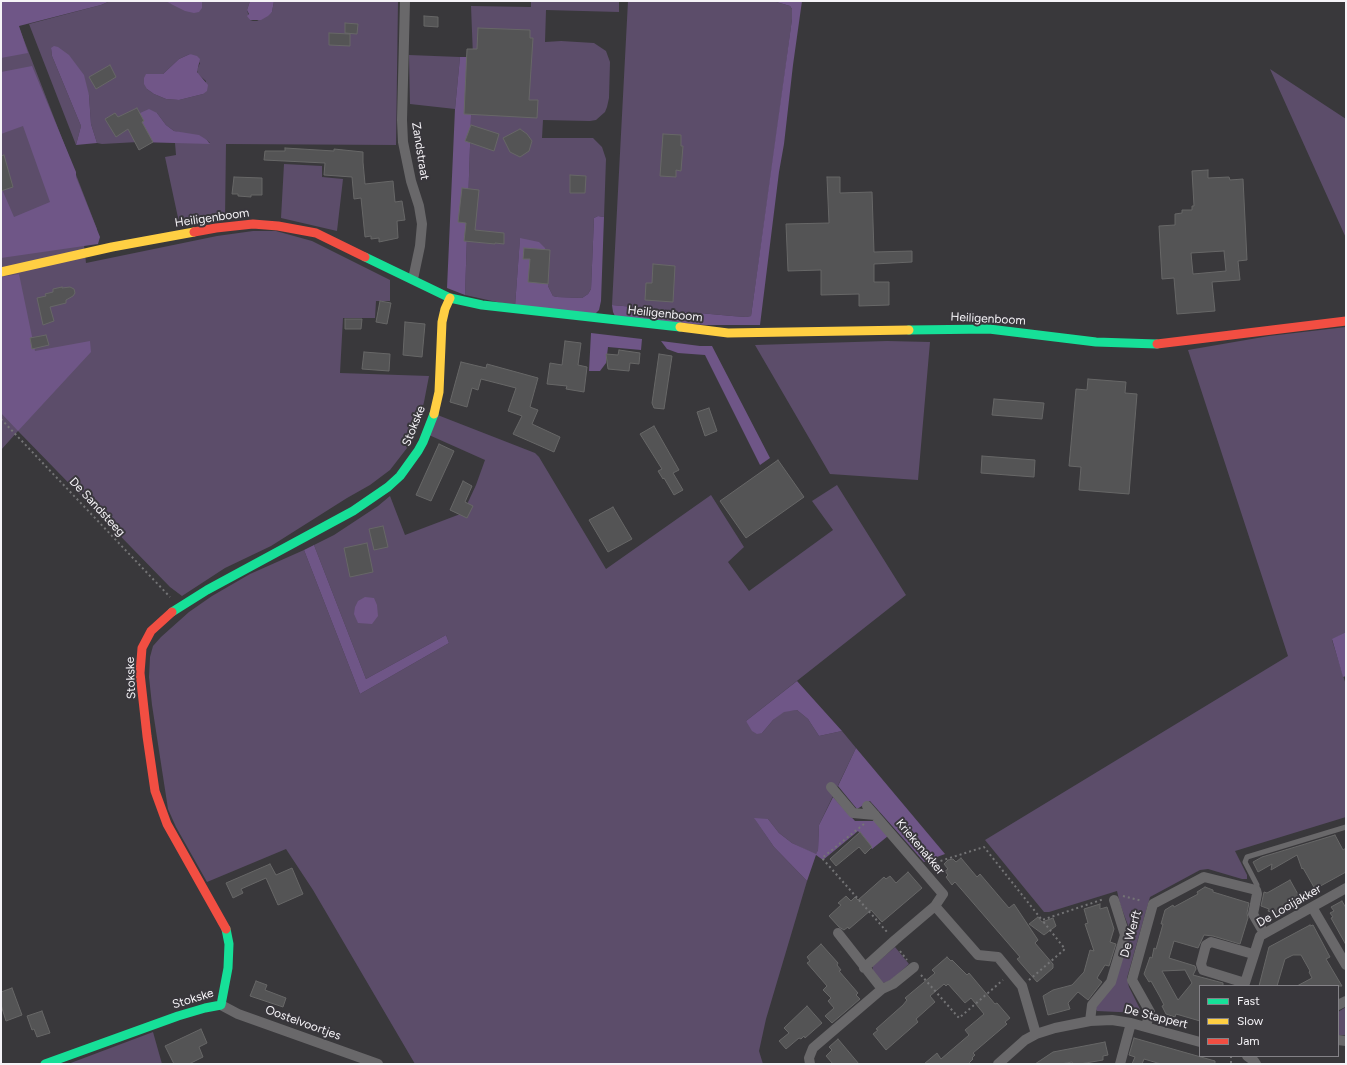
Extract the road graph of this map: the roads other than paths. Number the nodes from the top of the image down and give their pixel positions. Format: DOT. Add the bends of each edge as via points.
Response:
graph roads {
  1 [pos="405,1"];
  2 [pos="1,272"];
  3 [pos="413,279"];
  4 [pos="450,298"];
  5 [pos="1346,321"];
  6 [pos="831,787"];
  7 [pos="868,806"];
  8 [pos="875,815"];
  9 [pos="1346,827"];
  10 [pos="1346,888"];
  11 [pos="1256,890"];
  12 [pos="1113,898"];
  13 [pos="935,906"];
  14 [pos="1312,907"];
  15 [pos="838,933"];
  16 [pos="1264,933"];
  17 [pos="1254,954"];
  18 [pos="1346,965"];
  19 [pos="914,967"];
  20 [pos="864,968"];
  21 [pos="1245,984"];
  22 [pos="882,989"];
  23 [pos="221,1005"];
  24 [pos="1090,1021"];
  25 [pos="1131,1023"];
  26 [pos="1146,1026"];
  27 [pos="1036,1034"];
  28 [pos="1199,1042"];
  29 [pos="1248,1057"];
  30 [pos="45,1064"];
  31 [pos="378,1064"];
  32 [pos="810,1064"];
  33 [pos="998,1064"];
  34 [pos="1120,1064"];
  35 [pos="1256,1064"];
  1 -- 3 [label="street, Zandstraat" via="403,142 422,224"];
  2 -- 3 [label="street, Heiligenboom" via="112,247 216,228 253,224 316,232"];
  3 -- 4 [label="street, Heiligenboom"];
  4 -- 5 [label="street, Heiligenboom" via="516,310 728,333 989,329 1096,342 1155,344"];
  4 -- 23 [label="street, Stokske" via="442,322 440,376 433,416 423,442 400,476 353,511 179,607 151,631 142,648 140,673 155,791 163,814 191,869 225,926 229,944 228,968"];
  6 -- 8 [label="street" via="853,814"];
  7 -- 8 [label="street, Kriekenakker"];
  8 -- 13 [label="street, Kriekenakker" via="943,894"];
  9 -- 11 [label="lane" via="1247,857 1246,862 1257,885"];
  10 -- 14 [label="street, De Looijakker"];
  11 -- 16 [label="street" via="1253,914"];
  11 -- 26 [label="street, De Werft" via="1204,877 1153,904 1132,980 1150,1012"];
  12 -- 24 [label="street, De Werft" via="1125,935 1111,982 1092,1005"];
  13 -- 20 [label="street"];
  13 -- 27 [label="street" via="978,955 998,957 1011,972 1022,986"];
  14 -- 16 [label="street, De Looijakker"];
  14 -- 18 [label="street"];
  15 -- 20 [label="street"];
  16 -- 17 [label="street, De Looijakker" via="1260,936"];
  17 -- 21 [label="street, De Looijakker"];
  17 -- 21 [label="street, De Looijakker" via="1211,942 1206,945 1201,964 1203,970"];
  19 -- 22 [label="street" via="893,984"];
  20 -- 22 [label="street"];
  22 -- 32 [label="street" via="813,1048 809,1058"];
  23 -- 30 [label="street, Stokske" via="178,1016"];
  23 -- 31 [label="street, Oostelvoortjes" via="238,1014"];
  24 -- 25 [label="street, De Stappert" via="1112,1020"];
  24 -- 27 [label="street, De Stappert"];
  25 -- 26 [label="street, De Stappert"];
  25 -- 34 [label="street"];
  26 -- 28 [label="street, De Stappert"];
  27 -- 33 [label="street, De Stappert" via="1025,1040"];
  29 -- 35 [label="street"];
}
